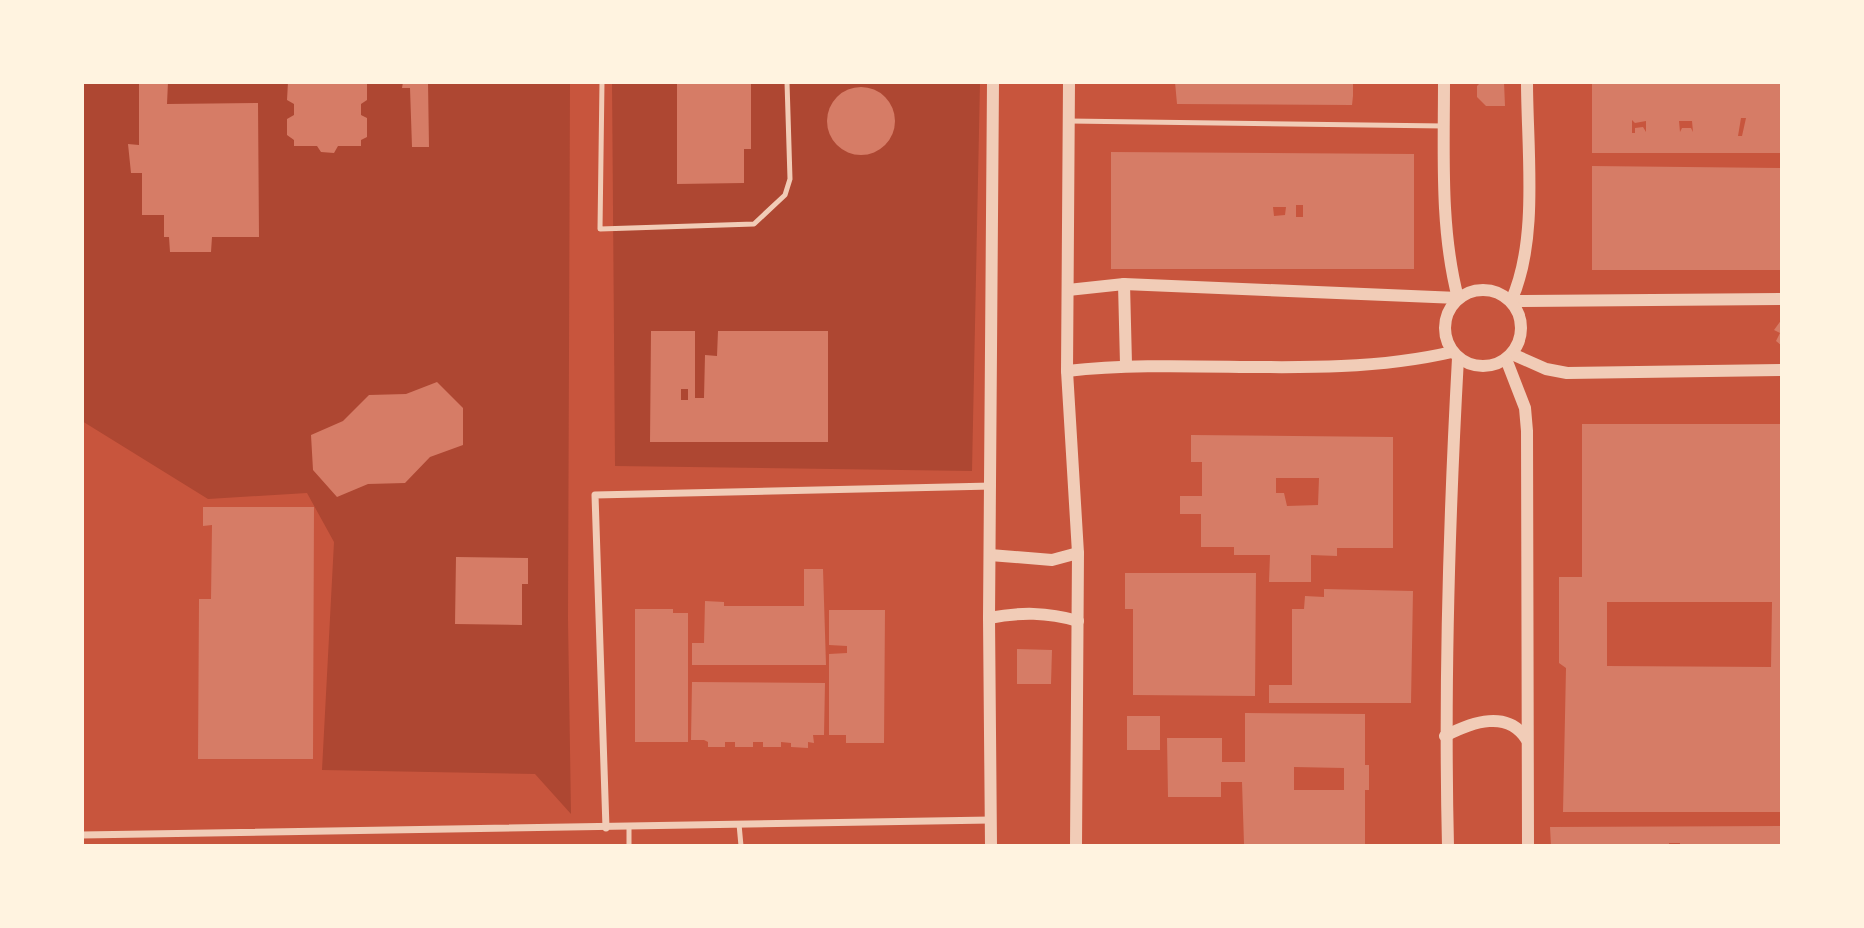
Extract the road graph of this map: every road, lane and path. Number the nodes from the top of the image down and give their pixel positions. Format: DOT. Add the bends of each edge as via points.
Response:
graph roads {
  1 [pos="602,82"];
  2 [pos="787,82"];
  3 [pos="993,82"];
  4 [pos="1069,82"];
  5 [pos="1444,82"];
  6 [pos="1527,82"];
  7 [pos="1069,121"];
  8 [pos="1444,126"];
  9 [pos="1124,284"];
  10 [pos="1068,290"];
  11 [pos="1458,298"];
  12 [pos="1782,299"];
  13 [pos="1511,300"];
  14 [pos="1455,355"];
  15 [pos="1509,357"];
  16 [pos="1126,364"];
  17 [pos="1782,370"];
  18 [pos="1068,371"];
  19 [pos="992,486"];
  20 [pos="1078,553"];
  21 [pos="990,555"];
  22 [pos="989,618"];
  23 [pos="1078,621"];
  24 [pos="1445,736"];
  25 [pos="1527,741"];
  26 [pos="991,820"];
  27 [pos="739,824"];
  28 [pos="629,827"];
  29 [pos="606,828"];
  30 [pos="82,835"];
  31 [pos="629,846"];
  32 [pos="741,846"];
  33 [pos="991,846"];
  34 [pos="1076,846"];
  35 [pos="1448,846"];
  36 [pos="1528,846"];
  1 -- 2 [label="lane" via="600,229 754,224 785,195 790,179"];
  3 -- 19 [label="street"];
  4 -- 7 [label="street"];
  5 -- 8 [label="street"];
  6 -- 13 [label="street" via="1528,232 1520,280"];
  7 -- 8 [label="lane"];
  7 -- 10 [label="street"];
  8 -- 11 [label="street" via="1447,234"];
  9 -- 10 [label="street"];
  9 -- 11 [label="street"];
  9 -- 16 [label="street"];
  10 -- 18 [label="street"];
  11 -- 13 [label="street" via="1485,290"];
  11 -- 14 [label="street" via="1444,324"];
  12 -- 13 [label="street"];
  13 -- 15 [label="street" via="1522,330"];
  14 -- 15 [label="street" via="1482,366"];
  14 -- 16 [label="street" via="1387,365"];
  14 -- 24 [label="street"];
  15 -- 17 [label="street" via="1567,373"];
  15 -- 25 [label="street" via="1527,431"];
  16 -- 18 [label="street"];
  18 -- 20 [label="street"];
  19 -- 21 [label="street"];
  19 -- 29 [label="street" via="595,495"];
  20 -- 21 [label="street" via="1052,560"];
  20 -- 23 [label="street"];
  21 -- 22 [label="street"];
  22 -- 23 [label="street" via="1020,612"];
  22 -- 26 [label="street"];
  23 -- 34 [label="street"];
  24 -- 25 [label="street" via="1466,725 1496,721 1510,723"];
  24 -- 35 [label="street"];
  25 -- 36 [label="street"];
  26 -- 27 [label="street"];
  26 -- 33 [label="street"];
  27 -- 28 [label="street"];
  27 -- 32 [label="lane"];
  28 -- 29 [label="street"];
  28 -- 31 [label="lane"];
  29 -- 30 [label="street"];
}
